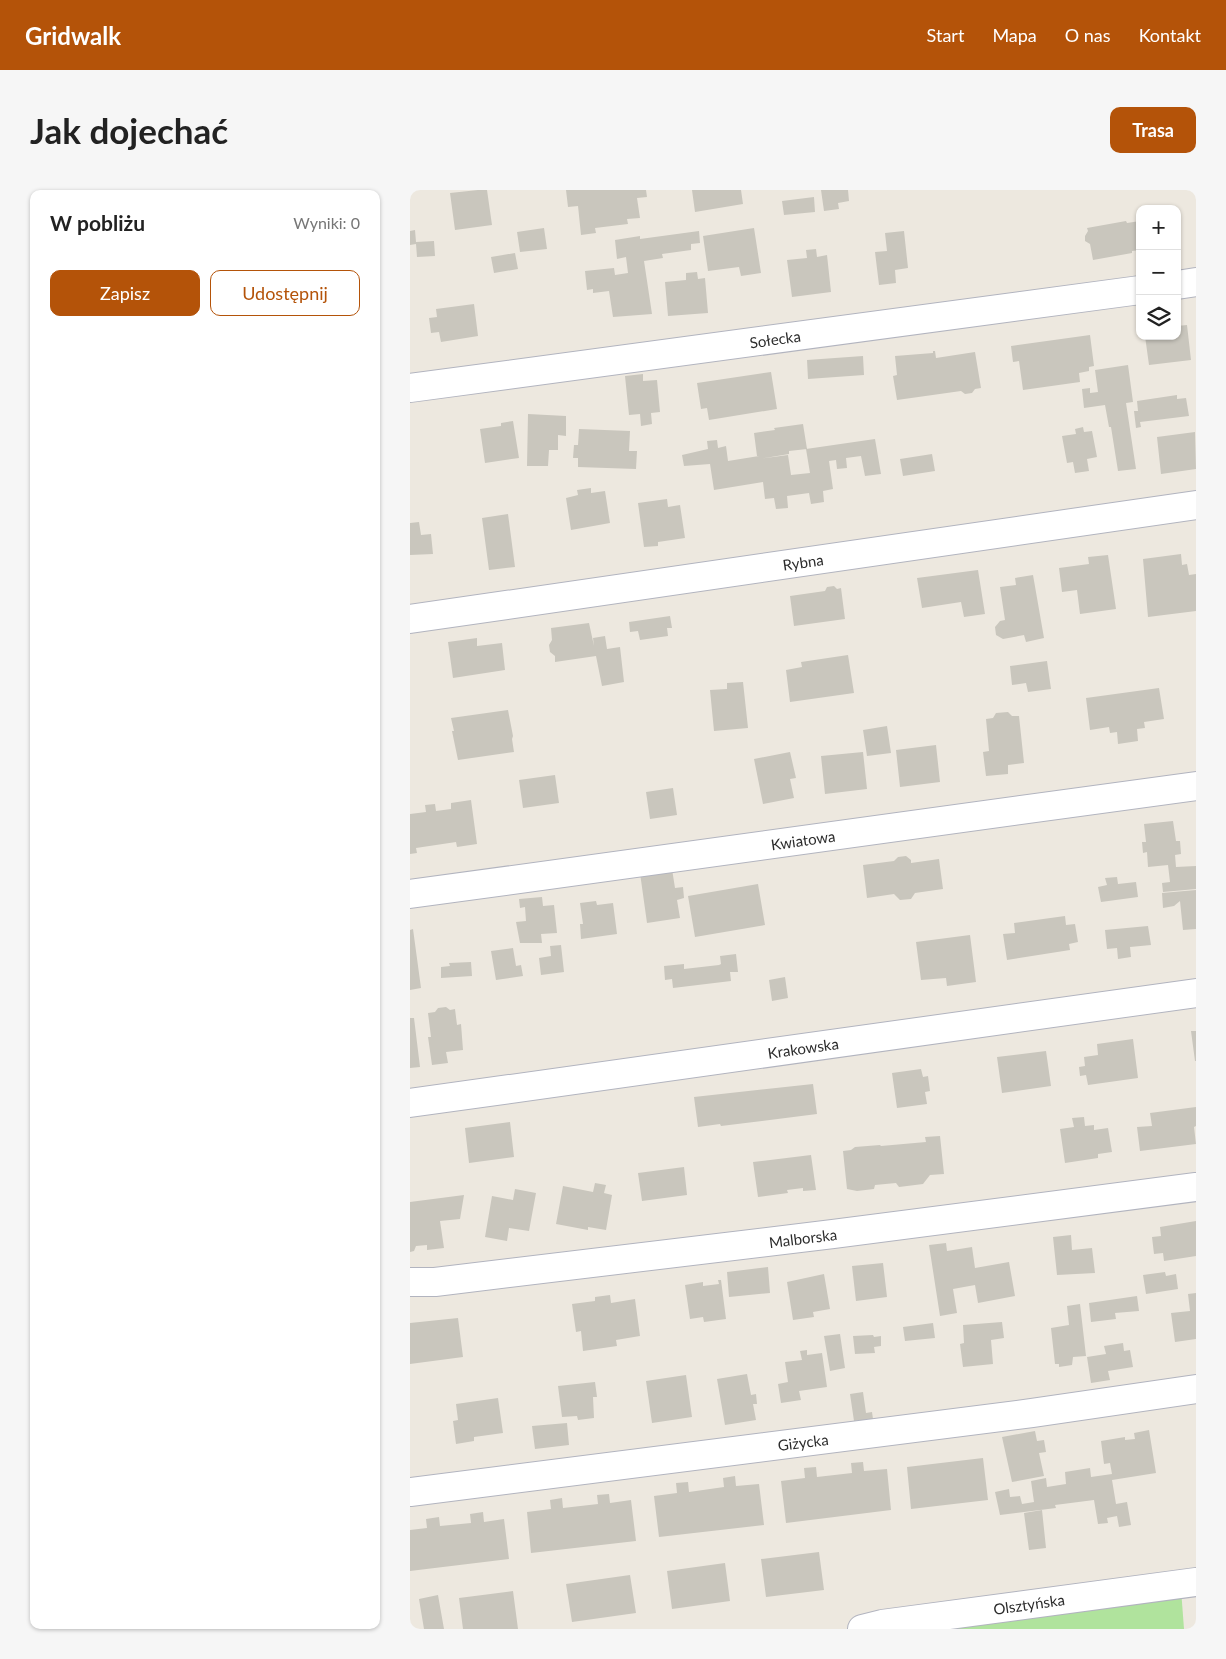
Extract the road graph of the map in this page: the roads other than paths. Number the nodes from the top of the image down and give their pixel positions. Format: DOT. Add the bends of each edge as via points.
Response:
graph roads {
  1 [pos="1196,282"];
  2 [pos="1181,284"];
  3 [pos="1136,291"];
  4 [pos="410,388"];
  5 [pos="1196,505"];
  6 [pos="410,619"];
  7 [pos="1196,786"];
  8 [pos="410,894"];
  9 [pos="1196,993"];
  10 [pos="410,1103"];
  11 [pos="1196,1186"];
  12 [pos="410,1282"];
  13 [pos="1196,1389"];
  14 [pos="410,1492"];
  15 [pos="1196,1582"];
  16 [pos="862,1629"];
  1 -- 2 [label="street"];
  3 -- 4 [label="street, Sołecka"];
  5 -- 6 [label="street, Rybna"];
  7 -- 8 [label="street, Kwiatowa"];
  9 -- 10 [label="street, Krakowska"];
  11 -- 12 [label="street, Malborska" via="814,1236 435,1282"];
  13 -- 14 [label="street, Giżycka"];
  15 -- 16 [label="street, Olsztyńska"];
}
